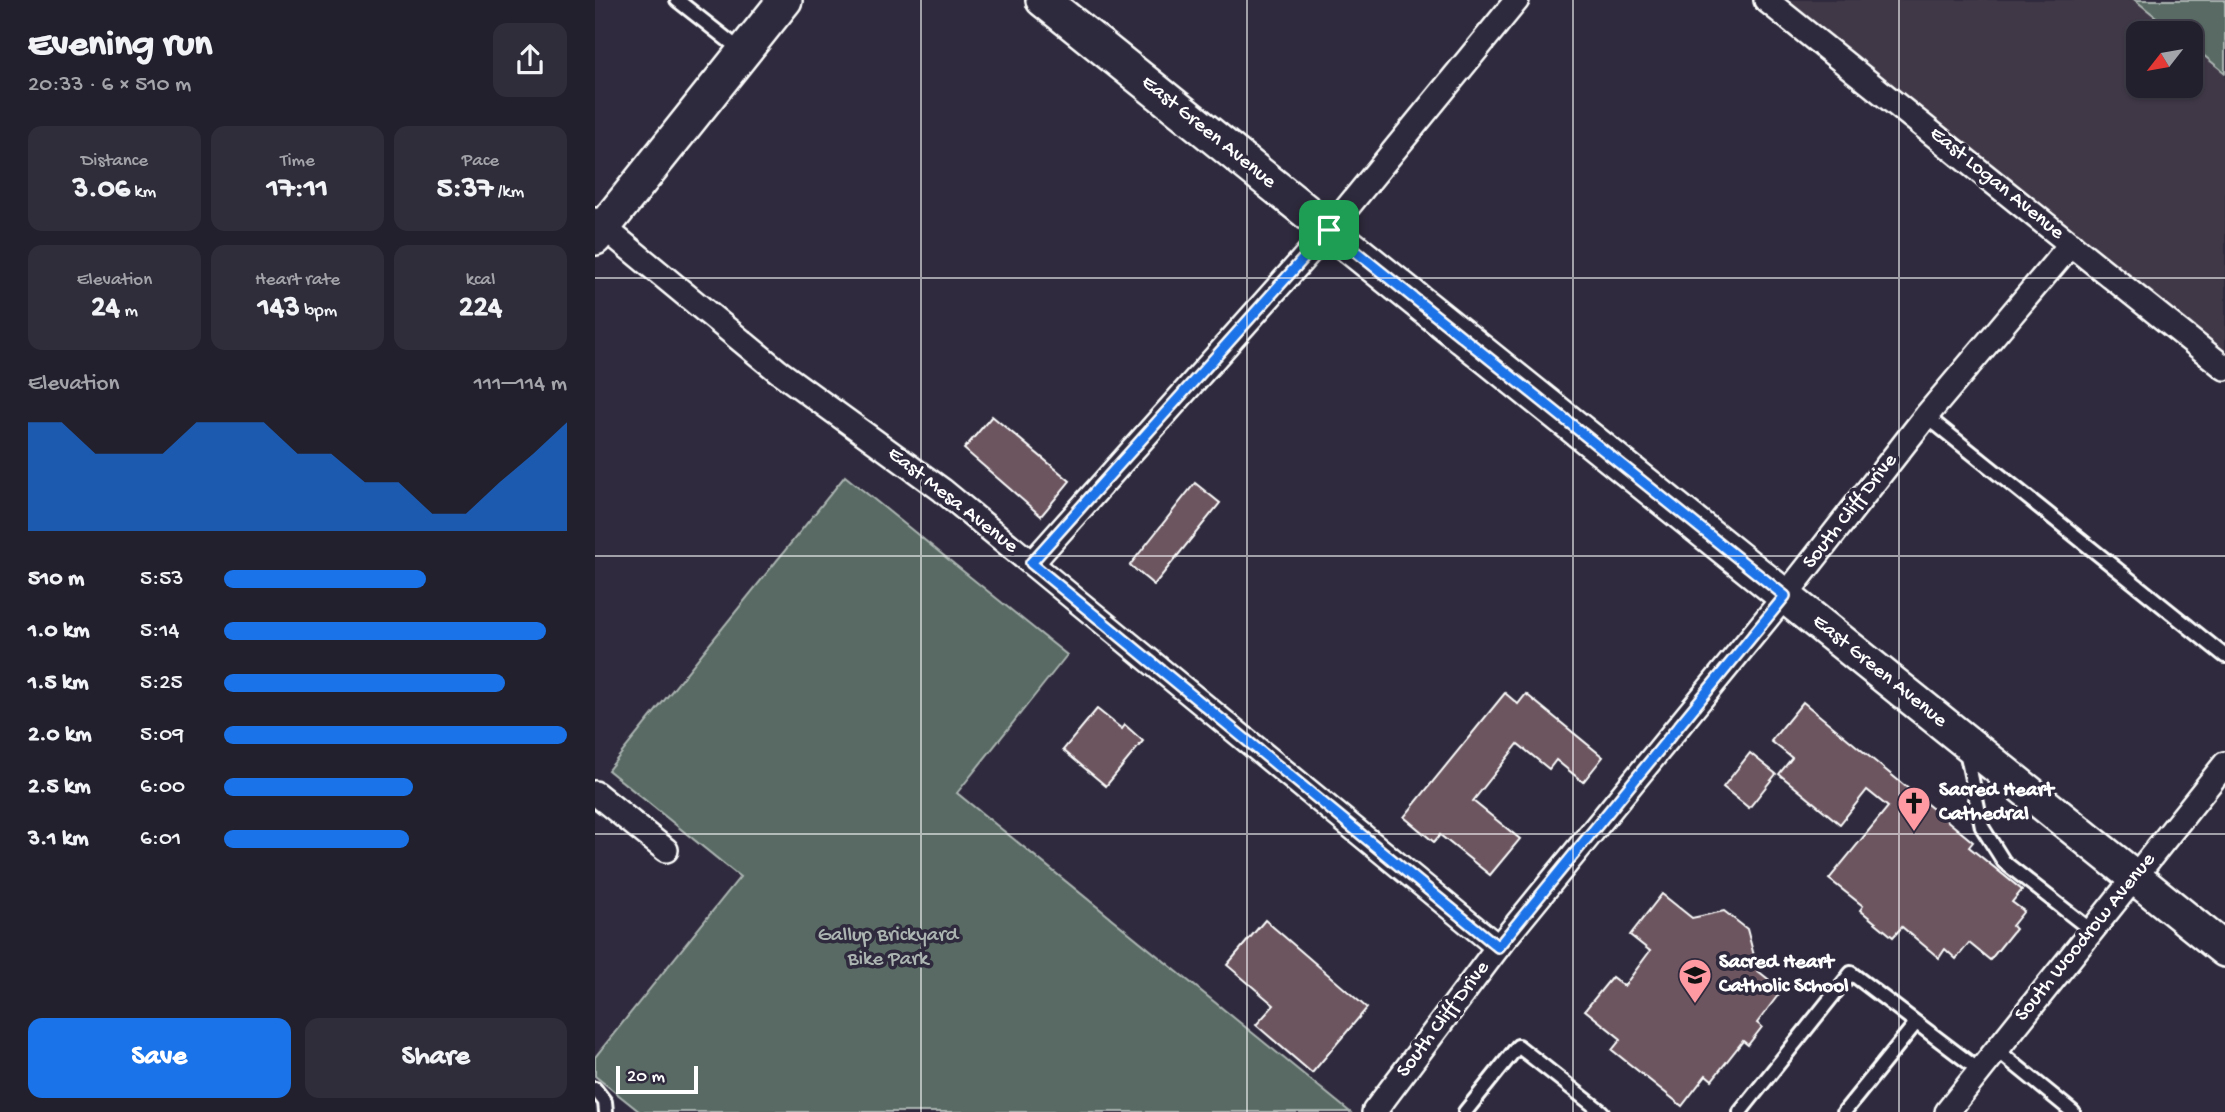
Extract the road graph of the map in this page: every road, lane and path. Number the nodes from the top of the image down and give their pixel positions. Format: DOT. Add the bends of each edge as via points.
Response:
graph roads {
  1 [pos="677,0"];
  2 [pos="785,0"];
  3 [pos="1043,0"];
  4 [pos="1517,0"];
  5 [pos="1766,0"];
  6 [pos="743,52"];
  7 [pos="598,228"];
  8 [pos="1329,230"];
  9 [pos="2071,244"];
  10 [pos="2225,368"];
  11 [pos="1926,416"];
  12 [pos="1031,563"];
  13 [pos="1785,596"];
  14 [pos="2225,656"];
  15 [pos="1964,740"];
  16 [pos="2225,764"];
  17 [pos="595,793"];
  18 [pos="666,850"];
  19 [pos="2135,877"];
  20 [pos="2092,931"];
  21 [pos="1498,947"];
  22 [pos="2225,950"];
  23 [pos="1916,1023"];
  24 [pos="1997,1050"];
  25 [pos="1980,1071"];
  26 [pos="595,1089"];
  27 [pos="606,1112"];
  28 [pos="1374,1112"];
  29 [pos="1465,1112"];
  30 [pos="1602,1112"];
  31 [pos="1740,1112"];
  32 [pos="1844,1112"];
  33 [pos="1947,1112"];
  34 [pos="2073,1112"];
  1 -- 6 [label="lane"];
  2 -- 6 [label="street"];
  3 -- 8 [label="street, East Green Avenue"];
  4 -- 8 [label="street"];
  5 -- 9 [label="street, East Logan Avenue"];
  6 -- 7 [label="street"];
  7 -- 12 [label="street, East Mesa Avenue"];
  8 -- 12 [label="street"];
  8 -- 13 [label="street, East Green Avenue"];
  9 -- 10 [label="street, East Logan Avenue"];
  9 -- 11 [label="street, South Cliff Drive"];
  11 -- 13 [label="street, South Cliff Drive"];
  11 -- 14 [label="lane"];
  12 -- 21 [label="street, East Mesa Avenue"];
  13 -- 15 [label="street, East Green Avenue"];
  13 -- 21 [label="street, South Cliff Drive"];
  15 -- 19 [label="street, East Green Avenue"];
  15 -- 20 [label="lane" via="1982,827 2004,862"];
  16 -- 19 [label="street, South Woodrow Avenue"];
  17 -- 18 [label="street"];
  19 -- 20 [label="street, South Woodrow Avenue"];
  19 -- 22 [label="street, East Green Avenue"];
  20 -- 24 [label="street, South Woodrow Avenue"];
  21 -- 28 [label="street, South Cliff Drive"];
  23 -- 25 [label="lane"];
  23 -- 31 [label="lane" via="1851,973"];
  23 -- 32 [label="lane"];
  24 -- 25 [label="street, South Woodrow Avenue"];
  24 -- 34 [label="lane"];
  25 -- 33 [label="street, South Woodrow Avenue"];
  26 -- 27 [label="lane"];
  29 -- 30 [label="lane" via="1518,1046"];
}
